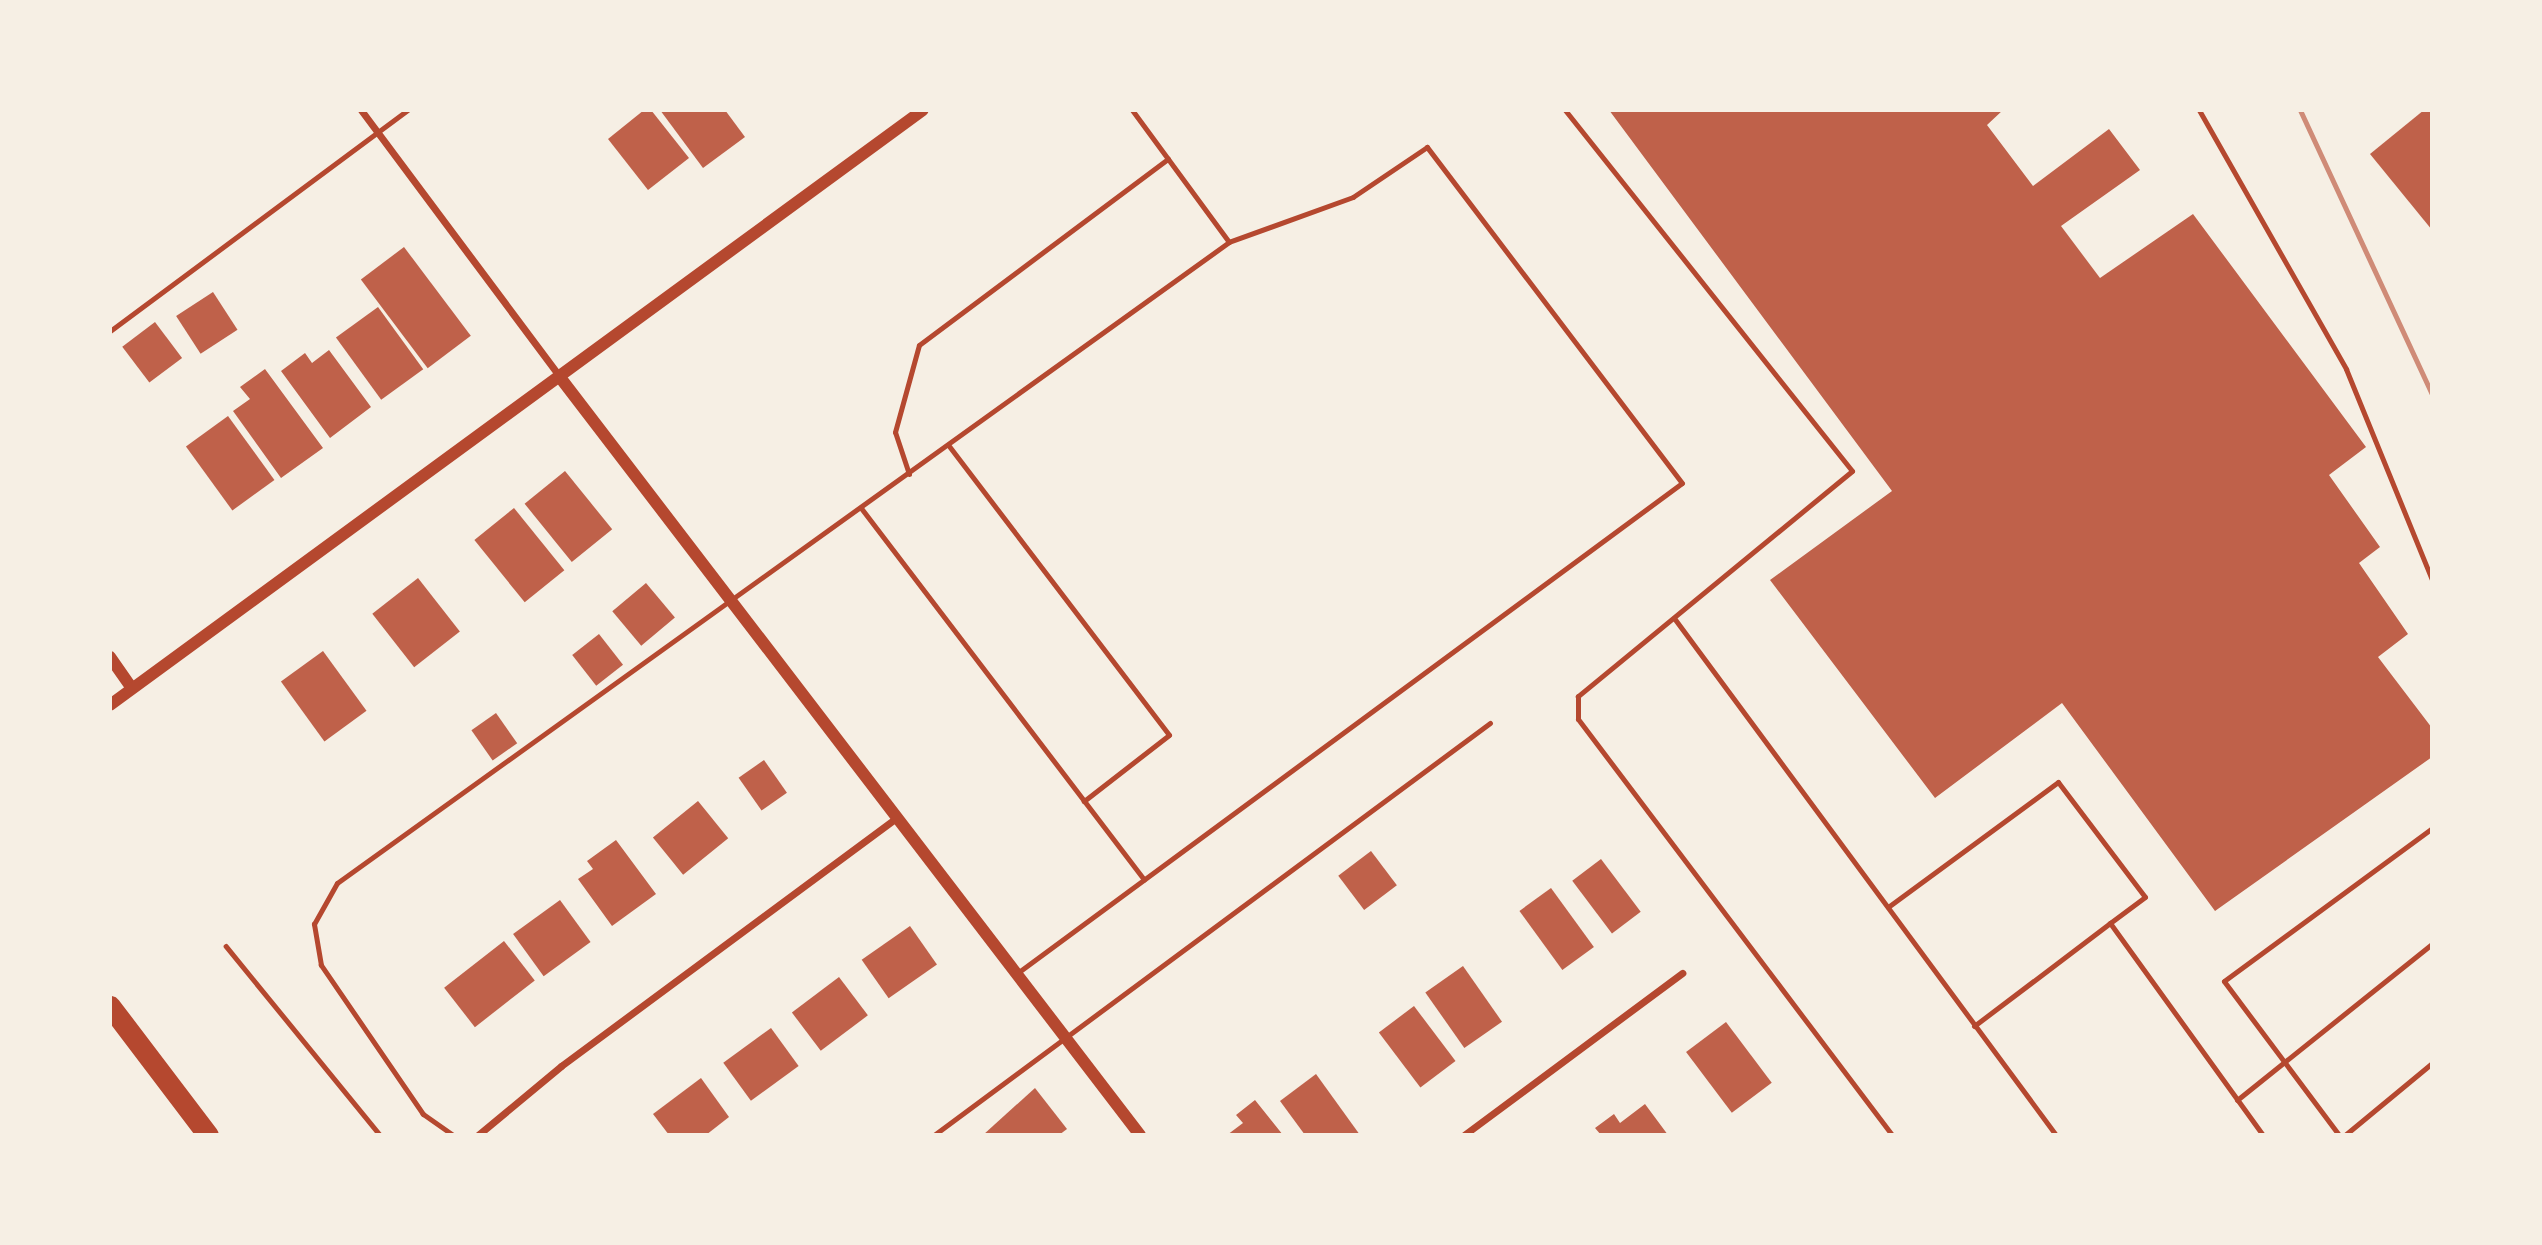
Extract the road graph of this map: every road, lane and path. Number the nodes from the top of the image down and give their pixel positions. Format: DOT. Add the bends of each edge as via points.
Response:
graph roads {
  1 [pos="361,110"];
  2 [pos="408,110"];
  3 [pos="923,110"];
  4 [pos="1132,110"];
  5 [pos="1565,110"];
  6 [pos="2199,110"];
  7 [pos="378,132"];
  8 [pos="1168,159"];
  9 [pos="1229,242"];
  10 [pos="110,331"];
  11 [pos="559,376"];
  12 [pos="949,446"];
  13 [pos="909,474"];
  14 [pos="861,509"];
  15 [pos="2432,580"];
  16 [pos="730,599"];
  17 [pos="1674,618"];
  18 [pos="110,657"];
  19 [pos="132,688"];
  20 [pos="110,705"];
  21 [pos="1490,723"];
  22 [pos="1084,801"];
  23 [pos="897,817"];
  24 [pos="2432,828"];
  25 [pos="1144,879"];
  26 [pos="1888,907"];
  27 [pos="2110,923"];
  28 [pos="2432,944"];
  29 [pos="226,946"];
  30 [pos="1682,973"];
  31 [pos="1016,974"];
  32 [pos="110,1006"];
  33 [pos="1973,1026"];
  34 [pos="1063,1035"];
  35 [pos="2286,1062"];
  36 [pos="2432,1063"];
  37 [pos="2237,1100"];
  38 [pos="208,1135"];
  39 [pos="380,1135"];
  40 [pos="453,1135"];
  41 [pos="478,1135"];
  42 [pos="934,1135"];
  43 [pos="1140,1135"];
  44 [pos="1464,1135"];
  45 [pos="1892,1135"];
  46 [pos="2056,1135"];
  47 [pos="2263,1135"];
  48 [pos="2339,1135"];
  49 [pos="2345,1135"];
  1 -- 7 [label="street"];
  2 -- 7 [label="lane"];
  3 -- 11 [label="street"];
  4 -- 8 [label="lane"];
  5 -- 17 [label="lane" via="1852,471"];
  6 -- 15 [label="lane" via="2346,369"];
  7 -- 10 [label="lane"];
  7 -- 11 [label="street"];
  8 -- 9 [label="lane"];
  8 -- 13 [label="lane" via="919,345 895,432"];
  9 -- 12 [label="lane"];
  9 -- 25 [label="lane" via="1353,197 1427,147 1682,483"];
  11 -- 16 [label="street"];
  11 -- 19 [label="street"];
  12 -- 13 [label="lane"];
  12 -- 22 [label="lane" via="1169,735"];
  13 -- 14 [label="lane"];
  14 -- 16 [label="lane"];
  14 -- 22 [label="lane"];
  16 -- 23 [label="street"];
  16 -- 40 [label="lane" via="337,883 314,924 321,965 424,1114"];
  17 -- 26 [label="lane"];
  17 -- 45 [label="lane" via="1578,696 1578,719"];
  18 -- 19 [label="street"];
  19 -- 20 [label="street"];
  21 -- 34 [label="lane"];
  22 -- 25 [label="lane"];
  23 -- 31 [label="street"];
  23 -- 41 [label="street" via="561,1066"];
  24 -- 35 [label="lane" via="2224,981"];
  25 -- 31 [label="lane"];
  26 -- 27 [label="lane" via="2058,782 2145,897"];
  26 -- 33 [label="lane"];
  27 -- 33 [label="lane"];
  27 -- 37 [label="lane"];
  28 -- 35 [label="lane"];
  29 -- 39 [label="path"];
  30 -- 44 [label="street"];
  31 -- 34 [label="street"];
  32 -- 38 [label="highway"];
  33 -- 46 [label="lane"];
  34 -- 42 [label="lane"];
  34 -- 43 [label="street"];
  35 -- 37 [label="lane"];
  35 -- 48 [label="lane"];
  36 -- 49 [label="lane"];
  37 -- 47 [label="lane"];
}
